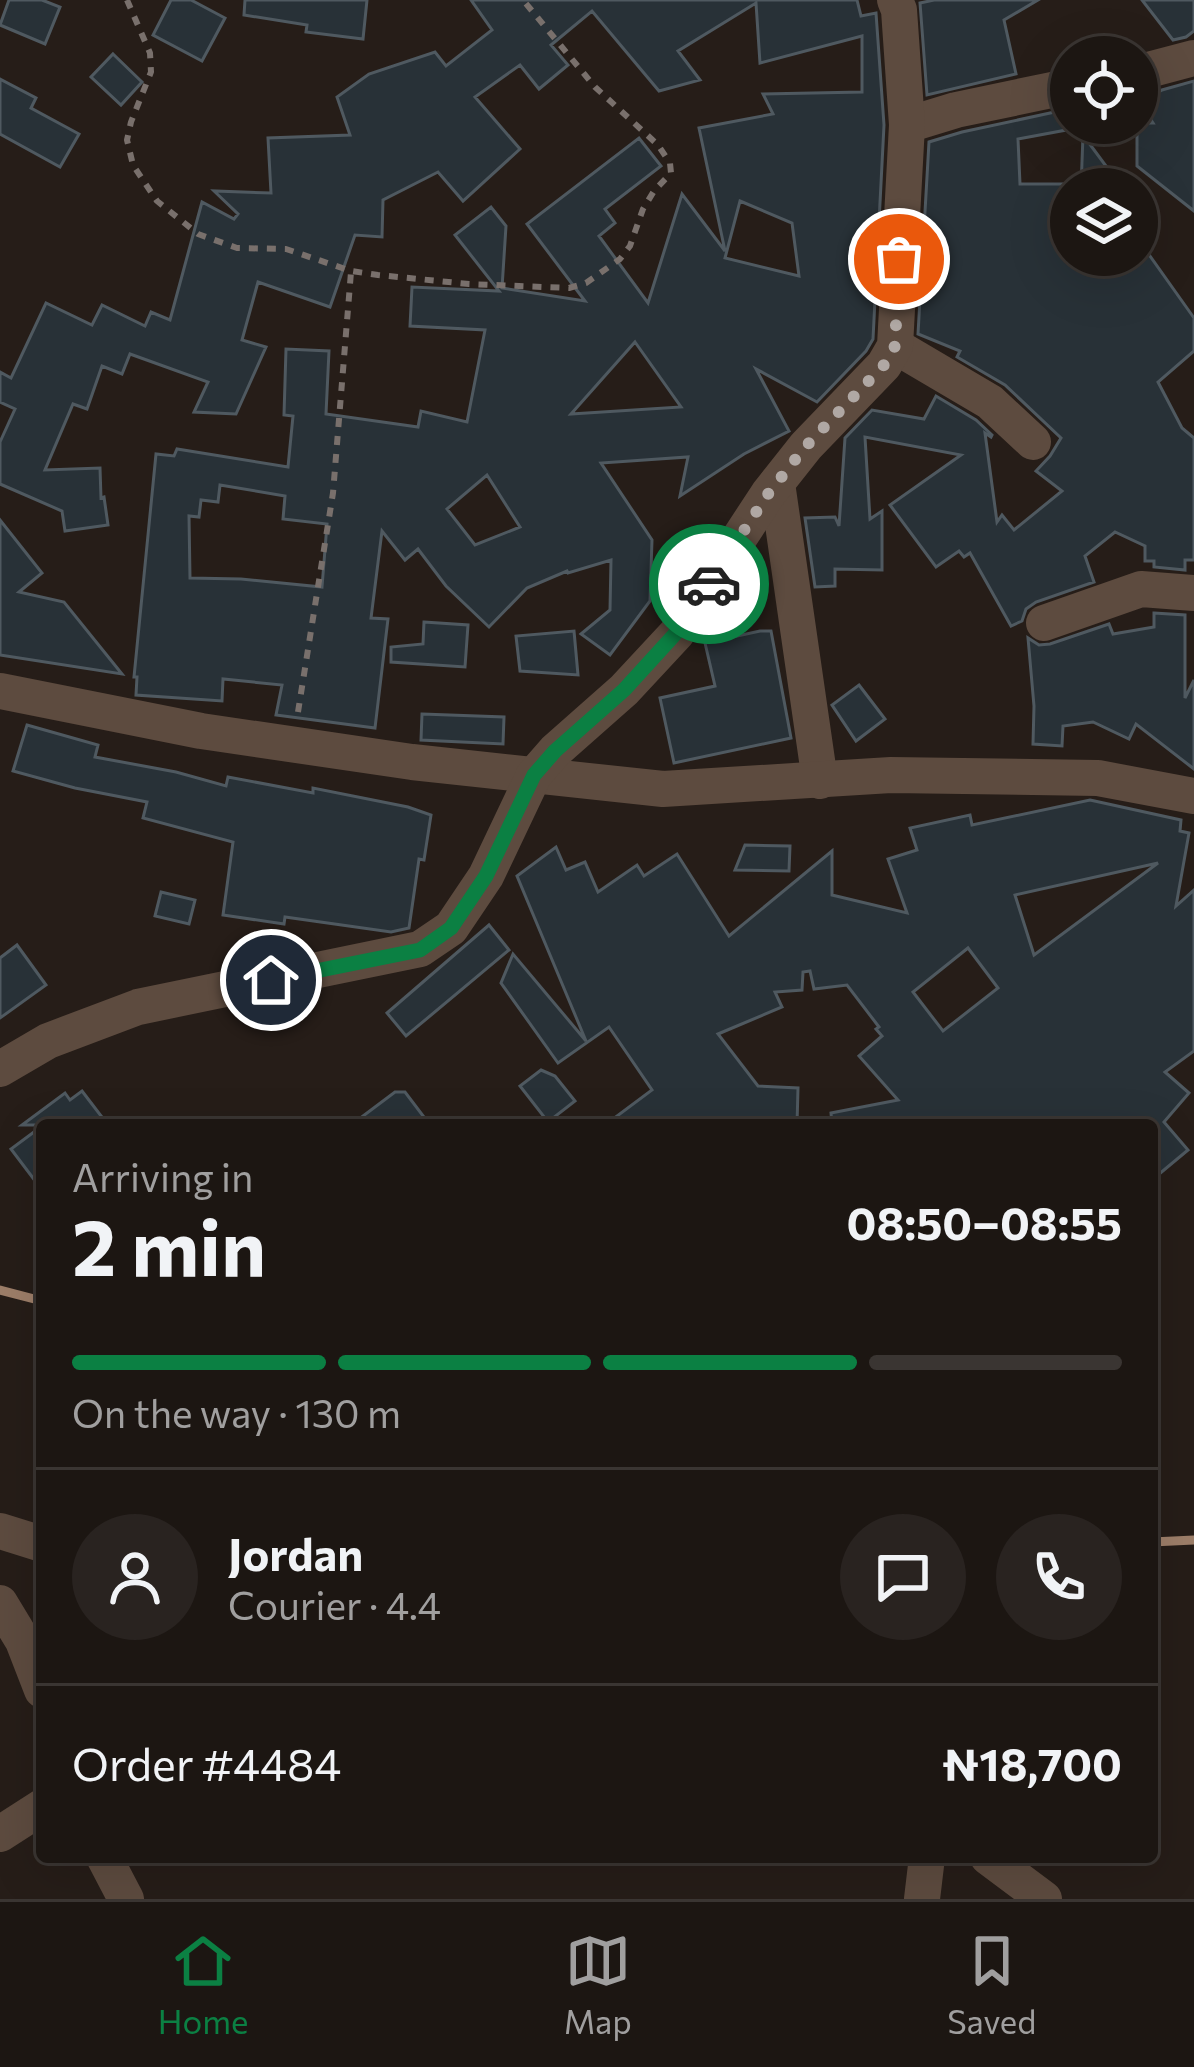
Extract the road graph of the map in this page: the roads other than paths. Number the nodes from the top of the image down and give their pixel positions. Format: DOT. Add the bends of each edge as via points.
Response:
graph roads {
  1 [pos="896,0"];
  2 [pos="1194,58"];
  3 [pos="1158,67"];
  4 [pos="1050,90"];
  5 [pos="907,125"];
  6 [pos="895,346"];
  7 [pos="1033,442"];
  8 [pos="777,483"];
  9 [pos="1194,593"];
  10 [pos="1044,623"];
  11 [pos="0,691"];
  12 [pos="534,775"];
  13 [pos="820,781"];
  14 [pos="1194,796"];
  15 [pos="0,1069"];
  16 [pos="0,1532"];
  17 [pos="36,1542"];
  18 [pos="0,1603"];
  19 [pos="36,1675"];
  20 [pos="36,1811"];
  21 [pos="0,1834"];
  22 [pos="107,1863"];
  23 [pos="926,1863"];
  24 [pos="996,1863"];
  25 [pos="126,1899"];
  26 [pos="922,1899"];
  27 [pos="1044,1899"];
  1 -- 5 [label="street"];
  2 -- 3 [label="street"];
  4 -- 5 [label="street"];
  5 -- 6 [label="street"];
  6 -- 7 [label="street" via="990,402"];
  6 -- 8 [label="street"];
  8 -- 12 [label="street" via="676,633"];
  8 -- 13 [label="street"];
  9 -- 10 [label="street" via="1141,589"];
  11 -- 12 [label="street" via="201,731"];
  12 -- 13 [label="street" via="663,789"];
  12 -- 15 [label="street" via="486,876 451,928 420,950 137,1007"];
  13 -- 14 [label="street" via="1098,778"];
  16 -- 17 [label="street"];
  18 -- 19 [label="street"];
  20 -- 21 [label="street"];
  22 -- 25 [label="street"];
  23 -- 26 [label="street"];
  24 -- 27 [label="street"];
}
